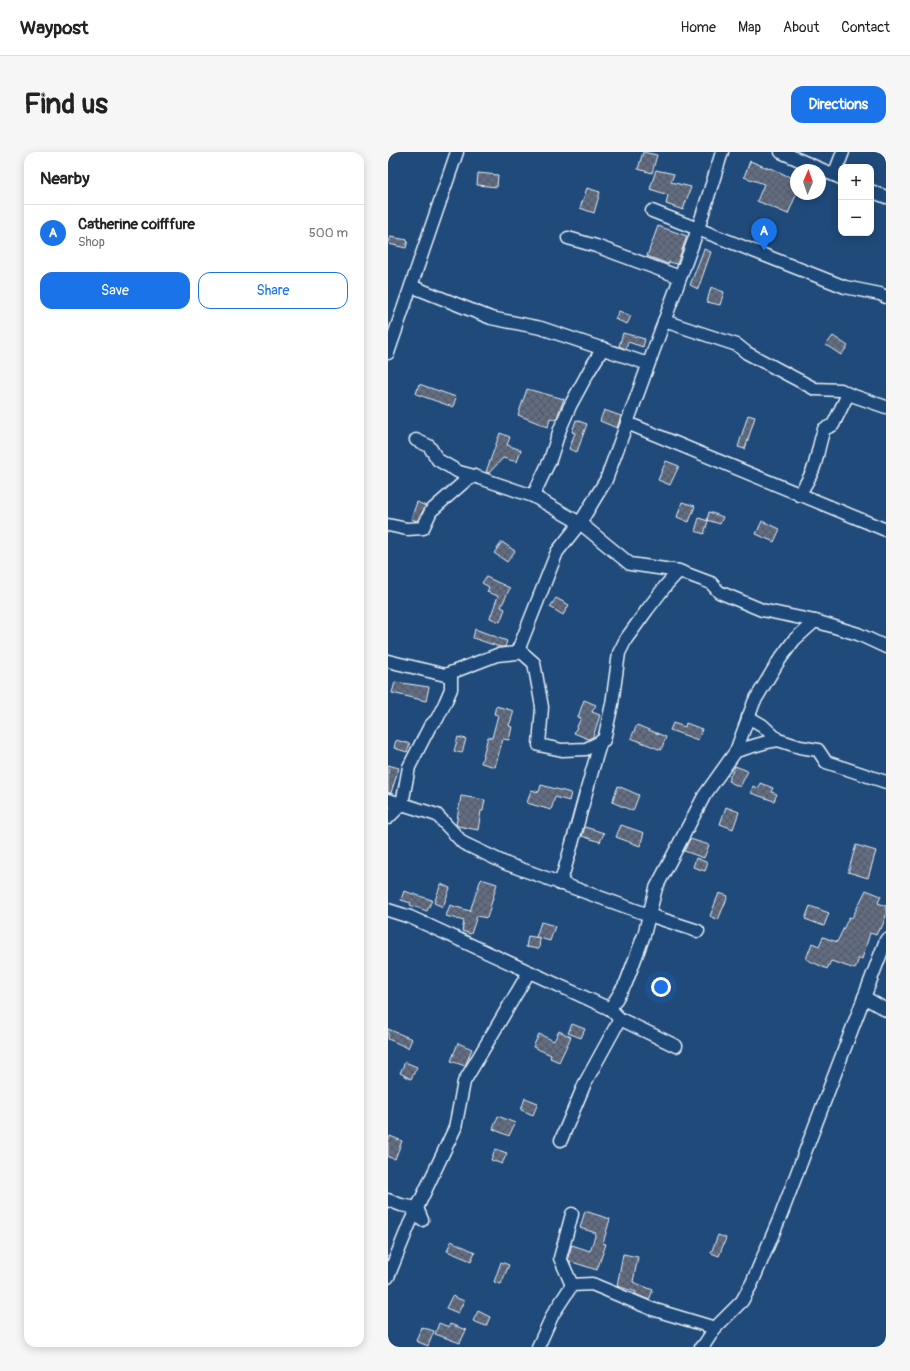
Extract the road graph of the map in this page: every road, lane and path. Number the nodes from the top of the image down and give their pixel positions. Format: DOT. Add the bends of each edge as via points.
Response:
graph roads {
  1 [pos="457,152"];
  2 [pos="722,152"];
  3 [pos="781,152"];
  4 [pos="843,152"];
  5 [pos="837,176"];
  6 [pos="874,192"];
  7 [pos="886,198"];
  8 [pos="652,211"];
  9 [pos="698,229"];
  10 [pos="568,238"];
  11 [pos="680,277"];
  12 [pos="411,286"];
  13 [pos="886,297"];
  14 [pos="394,318"];
  15 [pos="664,321"];
  16 [pos="603,348"];
  17 [pos="388,352"];
  18 [pos="648,364"];
  19 [pos="848,394"];
  20 [pos="886,407"];
  21 [pos="627,423"];
  22 [pos="416,440"];
  23 [pos="474,476"];
  24 [pos="799,495"];
  25 [pos="533,496"];
  26 [pos="580,523"];
  27 [pos="388,525"];
  28 [pos="886,530"];
  29 [pos="679,571"];
  30 [pos="815,621"];
  31 [pos="886,647"];
  32 [pos="518,649"];
  33 [pos="388,661"];
  34 [pos="451,673"];
  35 [pos="748,717"];
  36 [pos="778,740"];
  37 [pos="601,742"];
  38 [pos="736,751"];
  39 [pos="886,782"];
  40 [pos="388,800"];
  41 [pos="402,804"];
  42 [pos="388,818"];
  43 [pos="560,884"];
  44 [pos="388,910"];
  45 [pos="649,915"];
  46 [pos="698,931"];
  47 [pos="886,940"];
  48 [pos="529,972"];
  49 [pos="864,997"];
  50 [pos="610,1009"];
  51 [pos="886,1010"];
  52 [pos="620,1019"];
  53 [pos="676,1046"];
  54 [pos="561,1140"];
  55 [pos="388,1200"];
  56 [pos="417,1208"];
  57 [pos="572,1214"];
  58 [pos="422,1220"];
  59 [pos="388,1277"];
  60 [pos="572,1286"];
  61 [pos="715,1328"];
  62 [pos="538,1347"];
  63 [pos="701,1347"];
  1 -- 12 [label="street"];
  2 -- 9 [label="street"];
  3 -- 5 [label="street"];
  4 -- 5 [label="street"];
  6 -- 7 [label="street"];
  8 -- 9 [label="street"];
  9 -- 11 [label="street"];
  9 -- 13 [label="street" via="845,287"];
  10 -- 11 [label="street"];
  11 -- 15 [label="street"];
  12 -- 14 [label="street"];
  12 -- 16 [label="street" via="491,318 541,328"];
  14 -- 17 [label="street"];
  15 -- 18 [label="street"];
  15 -- 19 [label="street" via="737,345 747,353 815,389 841,390"];
  16 -- 18 [label="street"];
  16 -- 25 [label="street" via="570,406 550,460"];
  18 -- 21 [label="street"];
  19 -- 20 [label="street"];
  19 -- 24 [label="street" via="833,425 824,429 810,476"];
  21 -- 24 [label="street"];
  21 -- 26 [label="street" via="606,480"];
  22 -- 23 [label="street" via="430,446 438,460 458,472"];
  23 -- 25 [label="street"];
  23 -- 27 [label="street" via="431,511 423,528 408,529"];
  24 -- 28 [label="street"];
  25 -- 26 [label="street"];
  26 -- 29 [label="street" via="630,564"];
  26 -- 32 [label="street" via="557,552"];
  29 -- 30 [label="street" via="711,583 719,592 762,610"];
  29 -- 37 [label="street" via="634,628 619,653 612,704 604,740"];
  30 -- 31 [label="street" via="858,634"];
  30 -- 35 [label="street" via="794,640 778,662"];
  32 -- 34 [label="street" via="517,653 497,655"];
  32 -- 37 [label="street" via="534,663 542,708 539,745 562,750 586,749"];
  33 -- 34 [label="street" via="445,675"];
  34 -- 41 [label="street" via="451,689 445,703 409,767"];
  35 -- 36 [label="street" via="762,725"];
  35 -- 38 [label="street"];
  36 -- 38 [label="street"];
  36 -- 39 [label="street" via="818,750 826,762"];
  37 -- 43 [label="street"];
  38 -- 45 [label="street" via="704,796 656,888"];
  40 -- 41 [label="street"];
  41 -- 42 [label="street"];
  41 -- 43 [label="street" via="437,815 463,843 507,864"];
  43 -- 45 [label="street"];
  44 -- 48 [label="street" via="410,917"];
  45 -- 46 [label="street"];
  45 -- 50 [label="street" via="626,984"];
  47 -- 49 [label="street"];
  48 -- 50 [label="street"];
  48 -- 56 [label="street" via="464,1082 455,1128"];
  49 -- 51 [label="street"];
  49 -- 61 [label="street" via="784,1207 752,1283 742,1301"];
  50 -- 52 [label="street"];
  52 -- 53 [label="street"];
  52 -- 54 [label="street" via="585,1083"];
  55 -- 56 [label="street"];
  56 -- 58 [label="street"];
  56 -- 59 [label="street"];
  57 -- 60 [label="street" via="560,1258"];
  60 -- 61 [label="street" via="592,1284 652,1309"];
  60 -- 62 [label="street" via="553,1314"];
  61 -- 63 [label="street"];
}
